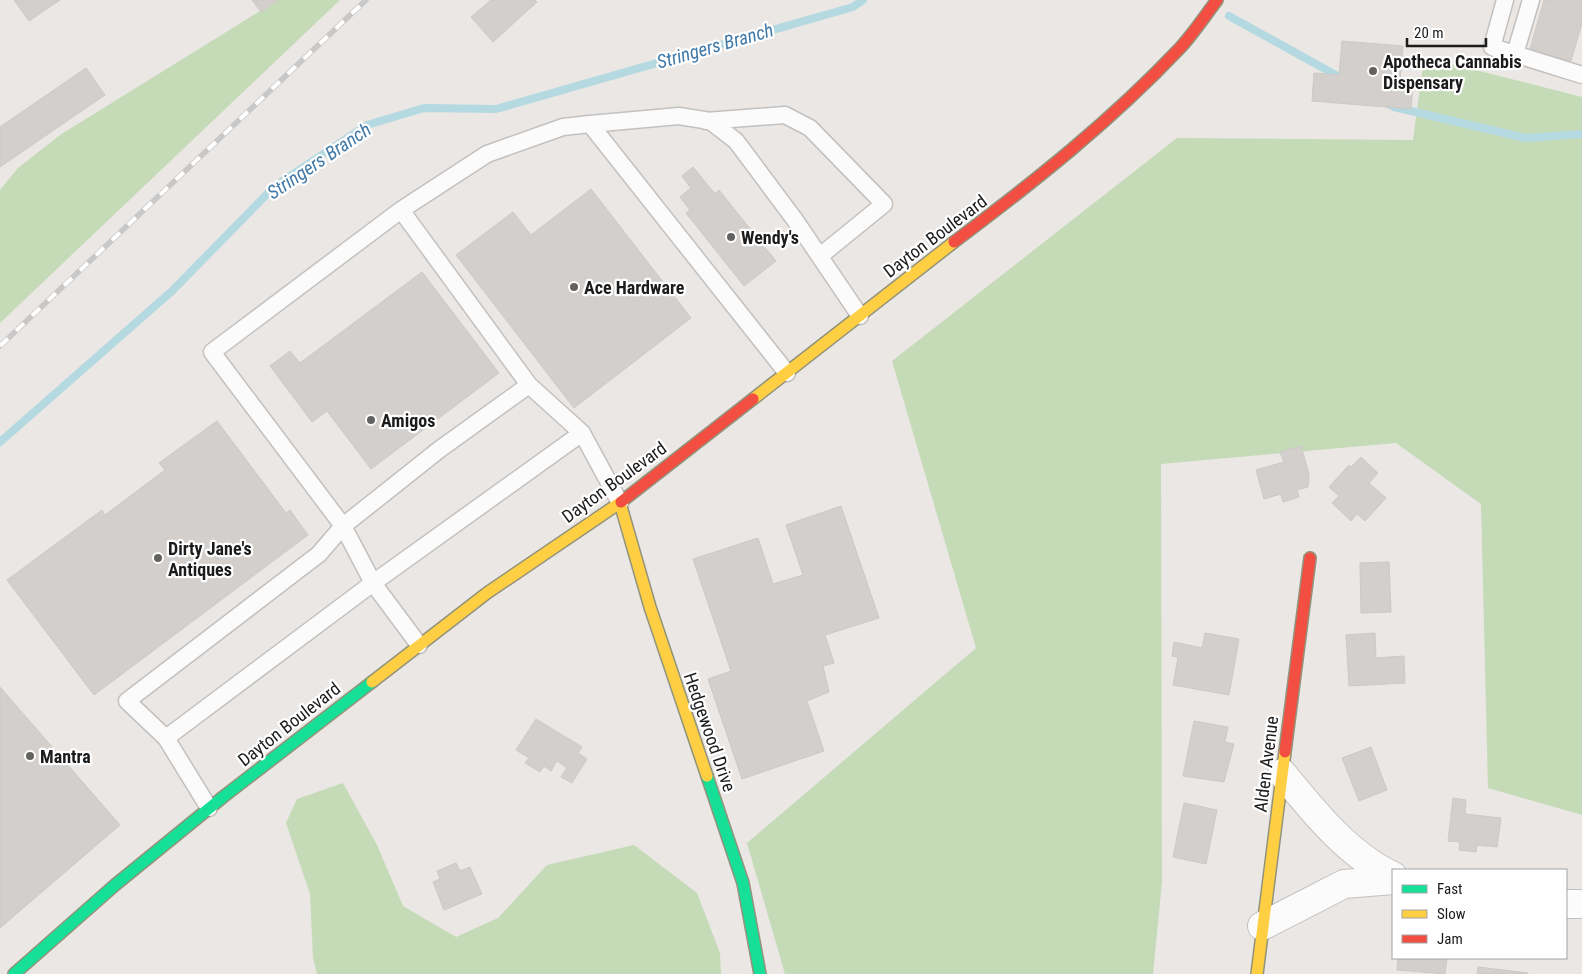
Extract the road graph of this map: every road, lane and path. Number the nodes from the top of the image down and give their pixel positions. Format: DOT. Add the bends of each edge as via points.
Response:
graph roads {
  1 [pos="1217,0"];
  2 [pos="1505,0"];
  3 [pos="1531,0"];
  4 [pos="1515,54"];
  5 [pos="1582,75"];
  6 [pos="706,120"];
  7 [pos="590,124"];
  8 [pos="401,210"];
  9 [pos="820,256"];
  10 [pos="860,316"];
  11 [pos="787,373"];
  12 [pos="529,385"];
  13 [pos="582,433"];
  14 [pos="620,503"];
  15 [pos="343,526"];
  16 [pos="1310,558"];
  17 [pos="373,583"];
  18 [pos="419,645"];
  19 [pos="166,738"];
  20 [pos="1282,773"];
  21 [pos="209,808"];
  22 [pos="1392,877"];
  23 [pos="1392,878"];
  24 [pos="1567,904"];
  25 [pos="1582,904"];
  26 [pos="1262,926"];
  27 [pos="14,974"];
  28 [pos="760,974"];
  29 [pos="1257,974"];
  1 -- 10 [label="main road, Dayton Boulevard" via="1181,47 1112,116 1052,169"];
  2 -- 4 [label="lane" via="1492,47"];
  3 -- 4 [label="lane"];
  4 -- 5 [label="lane"];
  6 -- 7 [label="lane" via="679,116"];
  6 -- 9 [label="lane" via="736,141"];
  6 -- 9 [label="lane" via="785,116 810,128 884,204"];
  7 -- 8 [label="lane" via="564,128 487,154"];
  7 -- 11 [label="lane"];
  8 -- 12 [label="lane"];
  8 -- 15 [label="lane" via="212,352"];
  9 -- 10 [label="lane"];
  10 -- 11 [label="main road, Dayton Boulevard"];
  11 -- 14 [label="main road, Dayton Boulevard"];
  12 -- 13 [label="lane"];
  12 -- 15 [label="lane" via="440,449"];
  13 -- 14 [label="lane"];
  13 -- 17 [label="lane"];
  14 -- 18 [label="main road, Dayton Boulevard" via="487,593"];
  14 -- 28 [label="main road, Hedgewood Drive" via="650,608 743,884"];
  15 -- 17 [label="lane"];
  15 -- 19 [label="lane" via="319,554 127,701"];
  16 -- 20 [label="main road, Alden Avenue"];
  17 -- 18 [label="lane"];
  17 -- 19 [label="lane"];
  18 -- 21 [label="main road, Dayton Boulevard"];
  19 -- 21 [label="lane"];
  20 -- 22 [label="street" via="1312,810 1376,868"];
  20 -- 26 [label="main road, Alden Avenue"];
  21 -- 27 [label="main road, Dayton Boulevard"];
  23 -- 26 [label="street" via="1344,884"];
  24 -- 25 [label="street"];
  26 -- 29 [label="main road, Alden Avenue"];
}
